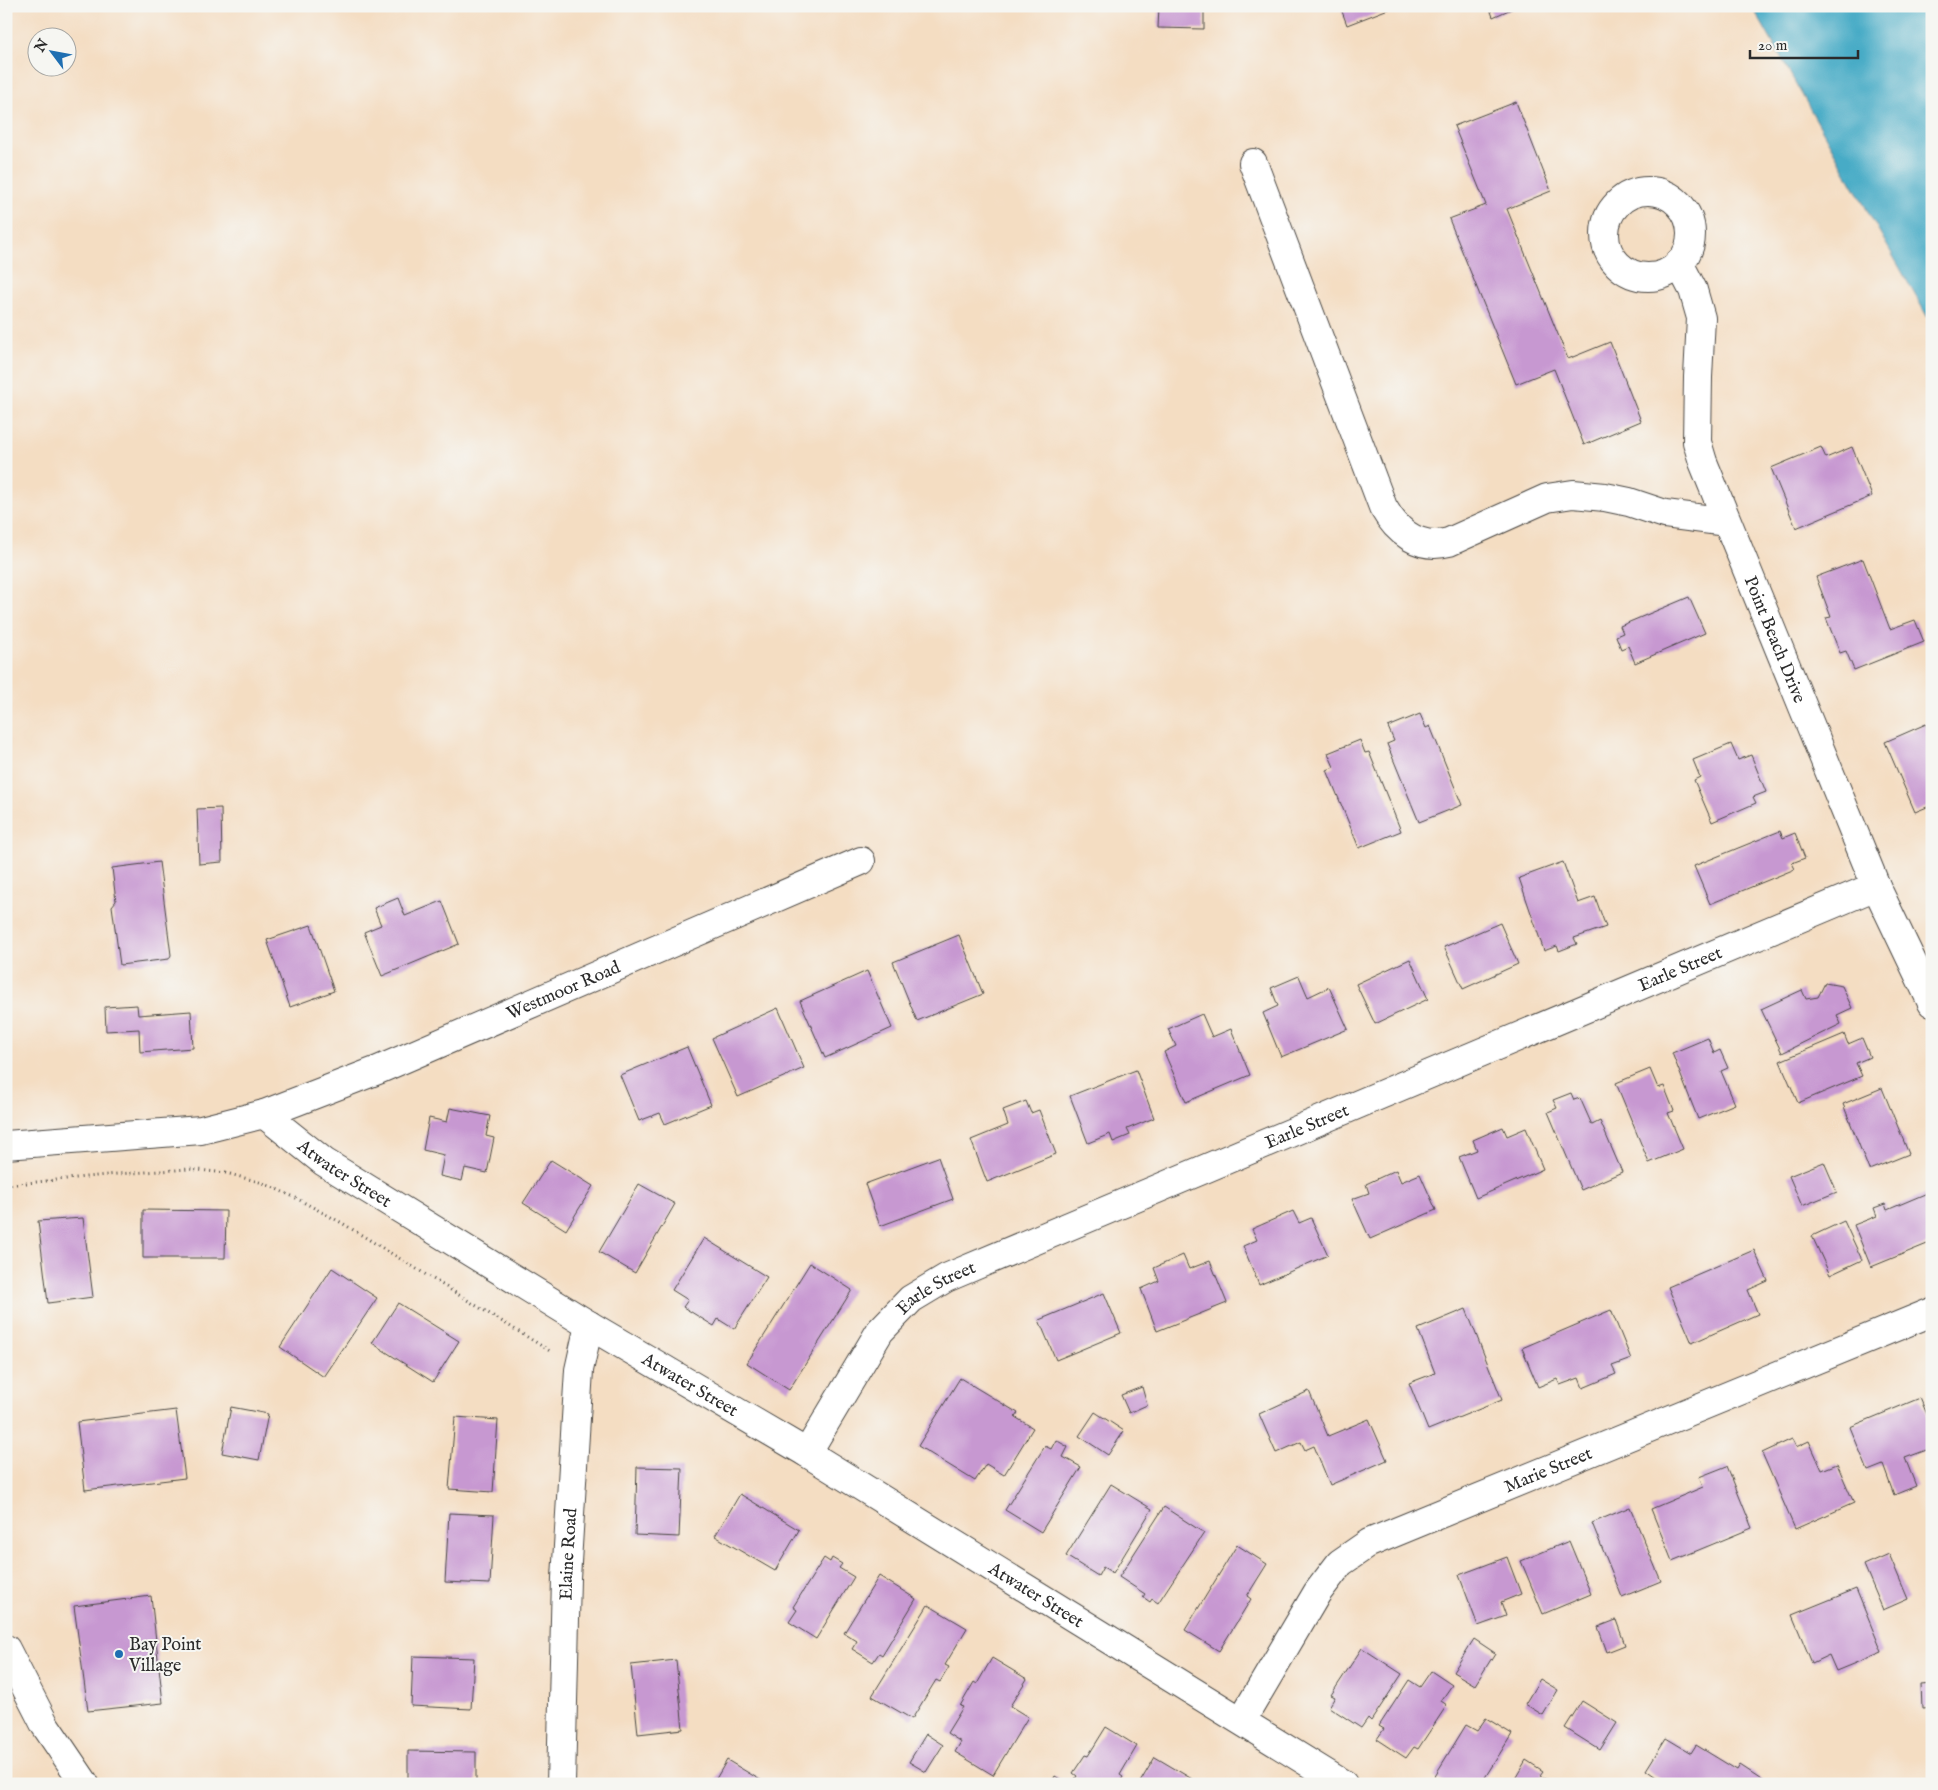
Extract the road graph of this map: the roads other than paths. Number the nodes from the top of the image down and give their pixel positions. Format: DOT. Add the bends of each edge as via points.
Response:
graph roads {
  1 [pos="1253,163"];
  2 [pos="1680,263"];
  3 [pos="1727,522"];
  4 [pos="861,860"];
  5 [pos="1876,886"];
  6 [pos="1932,1003"];
  7 [pos="264,1114"];
  8 [pos="6,1145"];
  9 [pos="1932,1312"];
  10 [pos="589,1325"];
  11 [pos="807,1453"];
  12 [pos="6,1650"];
  13 [pos="1242,1720"];
  14 [pos="85,1784"];
  15 [pos="561,1784"];
  16 [pos="1343,1784"];
  1 -- 3 [label="street" via="1383,507 1404,533 1422,543 1438,545 1547,498 1573,494 1629,502 1665,514"];
  2 -- 3 [label="street, Point Beach Drive" via="1693,290 1701,318 1697,442"];
  3 -- 5 [label="street, Point Beach Drive"];
  4 -- 7 [label="street, Westmoor Road" via="378,1070"];
  5 -- 6 [label="street, Point Beach Drive"];
  5 -- 11 [label="street, Earle Street" via="946,1278 912,1299 880,1331"];
  7 -- 8 [label="street" via="201,1130"];
  7 -- 10 [label="street, Atwater Street" via="324,1162"];
  9 -- 13 [label="street, Marie Street" via="1369,1543 1340,1563 1317,1593"];
  10 -- 11 [label="street, Atwater Street"];
  10 -- 15 [label="street, Elaine Road" via="579,1370 566,1578"];
  11 -- 13 [label="street, Atwater Street"];
  12 -- 14 [label="street" via="45,1725"];
  13 -- 16 [label="street, Atwater Street"];
}
